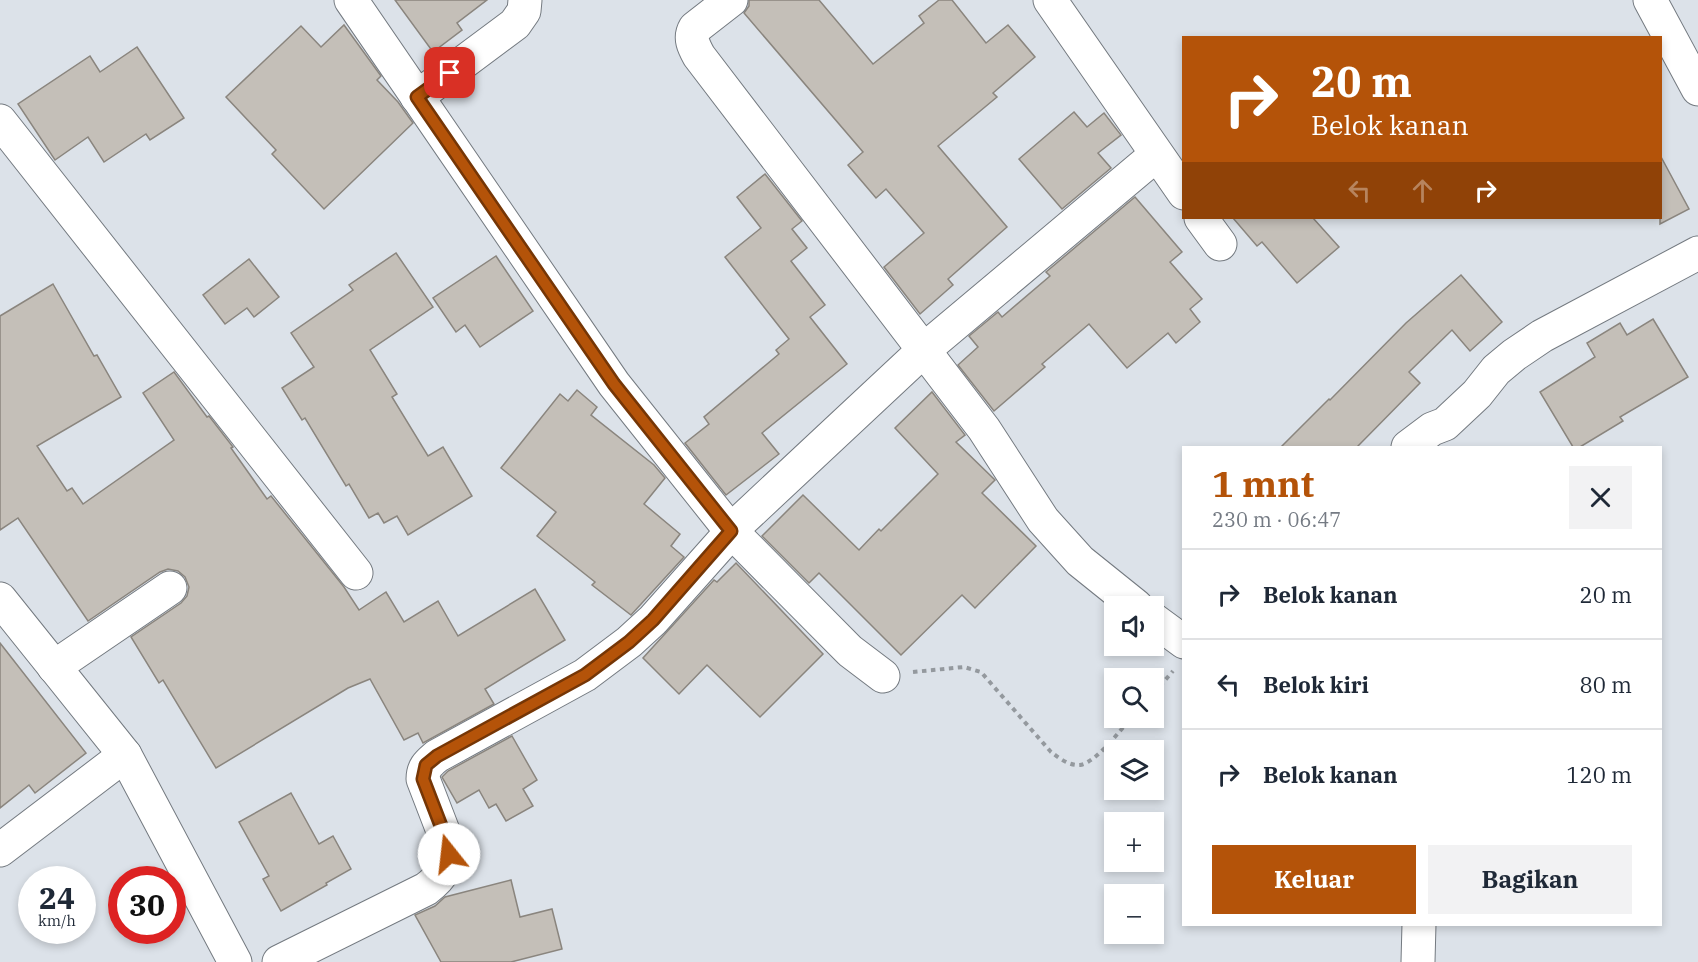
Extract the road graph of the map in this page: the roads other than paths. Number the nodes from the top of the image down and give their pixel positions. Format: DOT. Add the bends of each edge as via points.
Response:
graph roads {
  1 [pos="351,0"];
  2 [pos="525,0"];
  3 [pos="731,0"];
  4 [pos="1050,0"];
  5 [pos="1650,0"];
  6 [pos="1698,89"];
  7 [pos="417,97"];
  8 [pos="0,121"];
  9 [pos="1156,154"];
  10 [pos="1182,190"];
  11 [pos="1202,219"];
  12 [pos="1220,244"];
  13 [pos="1698,253"];
  14 [pos="925,350"];
  15 [pos="1461,410"];
  16 [pos="1409,446"];
  17 [pos="1447,446"];
  18 [pos="731,531"];
  19 [pos="356,573"];
  20 [pos="170,588"];
  21 [pos="1124,596"];
  22 [pos="3,608"];
  23 [pos="1164,633"];
  24 [pos="1180,655"];
  25 [pos="54,667"];
  26 [pos="883,676"];
  27 [pos="125,755"];
  28 [pos="0,850"];
  29 [pos="1419,926"];
  30 [pos="236,962"];
  31 [pos="279,962"];
  32 [pos="1418,962"];
  1 -- 7 [label="street"];
  2 -- 7 [label="street" via="524,11 515,24"];
  3 -- 14 [label="street" via="695,28 694,48"];
  4 -- 9 [label="street"];
  5 -- 6 [label="street"];
  7 -- 18 [label="street" via="614,384"];
  8 -- 19 [label="street"];
  9 -- 10 [label="street"];
  9 -- 14 [label="street"];
  11 -- 12 [label="street"];
  13 -- 15 [label="street" via="1542,336 1496,370"];
  14 -- 18 [label="street"];
  14 -- 21 [label="street" via="984,429 1043,520 1080,561"];
  15 -- 16 [label="street"];
  15 -- 17 [label="street"];
  18 -- 26 [label="street" via="850,651"];
  18 -- 31 [label="street" via="629,642 585,675 426,765 423,779 448,844 447,865 436,881"];
  20 -- 25 [label="street"];
  22 -- 25 [label="street"];
  23 -- 24 [label="street"];
  25 -- 27 [label="street"];
  27 -- 28 [label="street"];
  27 -- 30 [label="street"];
  29 -- 32 [label="street"];
}
